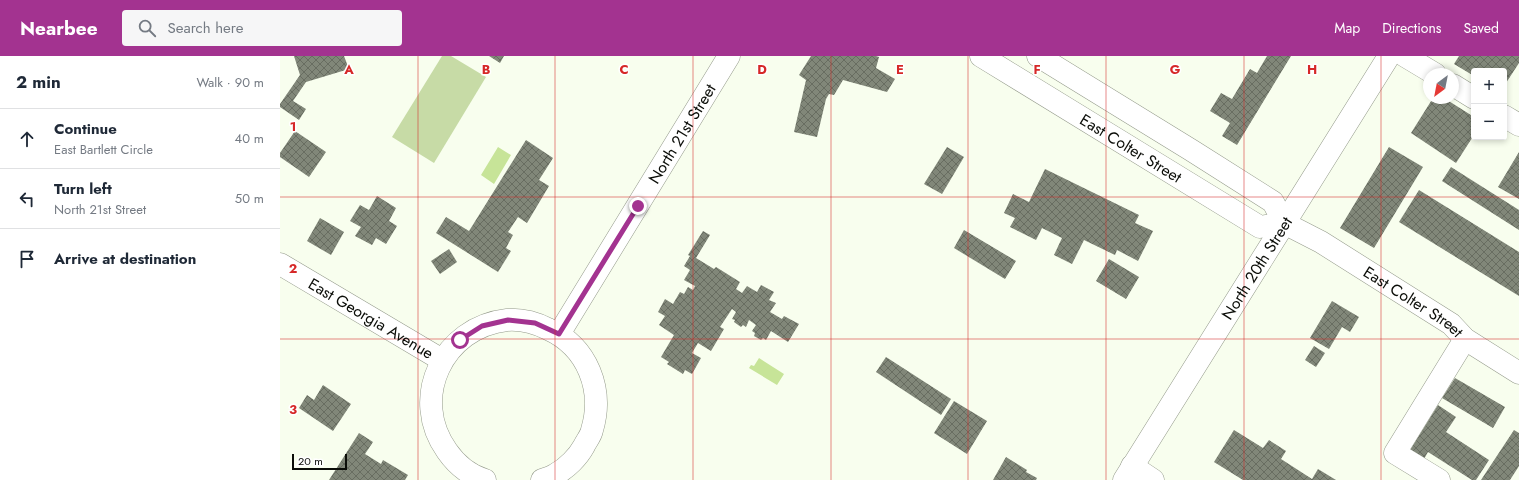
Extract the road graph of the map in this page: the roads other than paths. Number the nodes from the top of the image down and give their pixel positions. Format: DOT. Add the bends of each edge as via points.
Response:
graph roads {
  1 [pos="729,56"];
  2 [pos="981,56"];
  3 [pos="1038,56"];
  4 [pos="1389,56"];
  5 [pos="1406,56"];
  6 [pos="1425,68"];
  7 [pos="1459,89"];
  8 [pos="1471,96"];
  9 [pos="1507,118"];
  10 [pos="1519,125"];
  11 [pos="1284,223"];
  12 [pos="280,264"];
  13 [pos="559,334"];
  14 [pos="1465,339"];
  15 [pos="442,360"];
  16 [pos="1519,373"];
  17 [pos="1128,473"];
  18 [pos="485,480"];
  19 [pos="542,480"];
  20 [pos="1153,480"];
  21 [pos="1440,480"];
  1 -- 13 [label="street, North 21st Street"];
  2 -- 11 [label="street, East Colter Street" via="1260,227"];
  3 -- 11 [label="street, East Colter Street" via="1273,202"];
  4 -- 11 [label="street, North 20th Street"];
  5 -- 6 [label="street"];
  7 -- 8 [label="street"];
  9 -- 10 [label="street"];
  11 -- 14 [label="street, East Colter Street" via="1321,242 1451,324"];
  11 -- 17 [label="street, North 20th Street"];
  12 -- 15 [label="street, East Georgia Avenue"];
  13 -- 15 [label="street" via="535,323 508,320 482,326 460,340"];
  13 -- 19 [label="street" via="580,353 590,371 597,405 592,432 578,456 558,474"];
  14 -- 16 [label="street, East Colter Street"];
  14 -- 21 [label="street" via="1395,453"];
  15 -- 18 [label="street" via="432,385 431,413 439,440 455,462"];
  17 -- 20 [label="street"];
}
